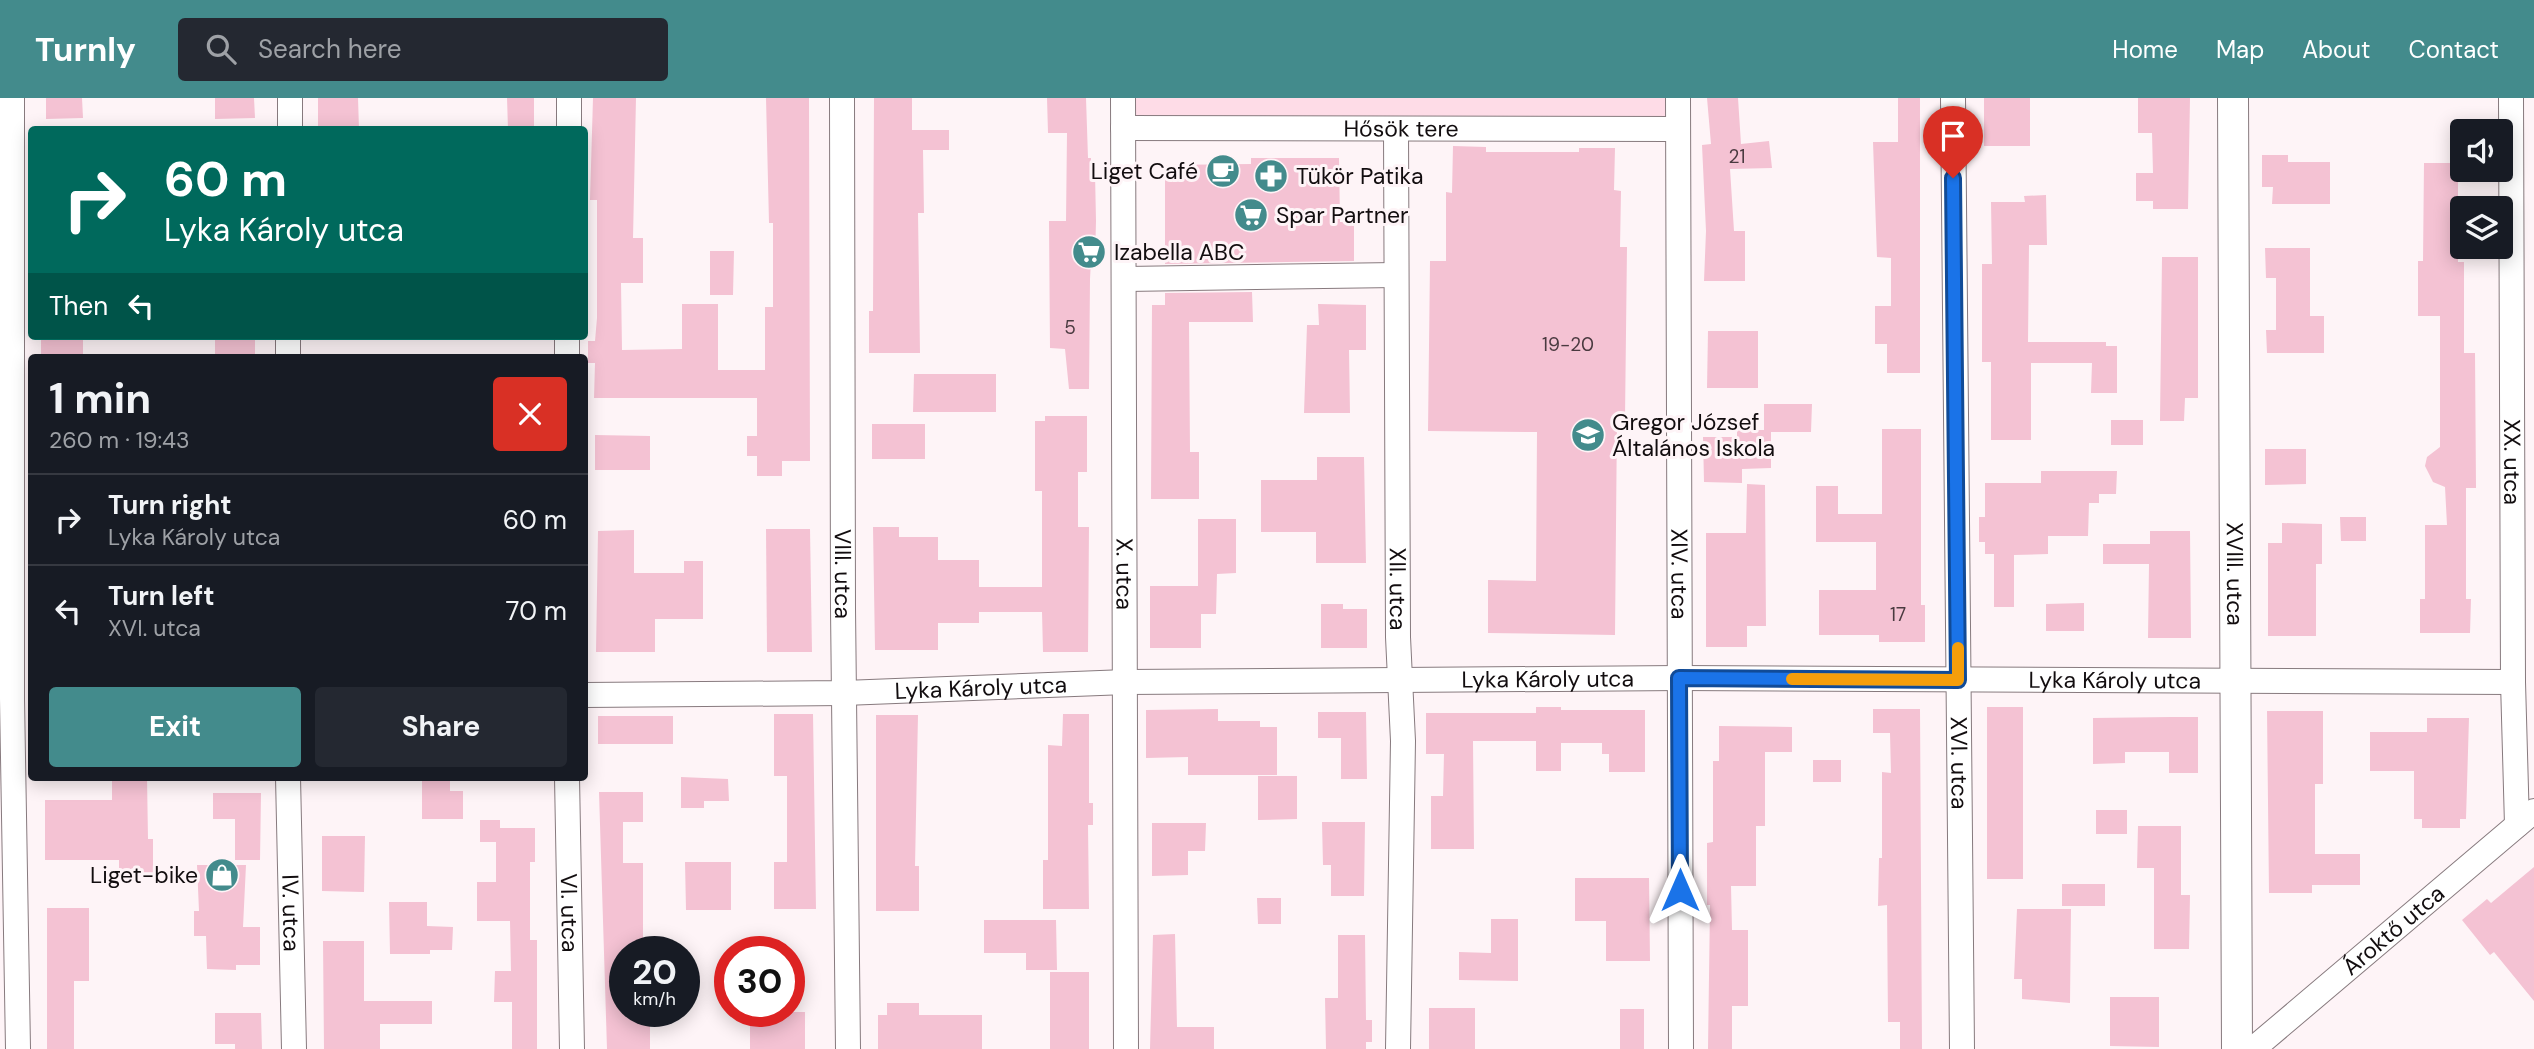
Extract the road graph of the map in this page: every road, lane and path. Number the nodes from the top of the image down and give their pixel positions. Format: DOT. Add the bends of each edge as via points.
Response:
graph roads {
  1 [pos="12,98"];
  2 [pos="290,98"];
  3 [pos="569,98"];
  4 [pos="842,98"];
  5 [pos="1123,98"];
  6 [pos="1678,98"];
  7 [pos="1953,98"];
  8 [pos="2233,98"];
  9 [pos="2511,98"];
  10 [pos="290,126"];
  11 [pos="569,126"];
  12 [pos="1123,128"];
  13 [pos="1396,129"];
  14 [pos="1678,129"];
  15 [pos="1396,275"];
  16 [pos="1126,279"];
  17 [pos="1679,678"];
  18 [pos="2235,679"];
  19 [pos="1400,680"];
  20 [pos="1958,680"];
  21 [pos="1126,682"];
  22 [pos="2513,682"];
  23 [pos="844,693"];
  24 [pos="588,695"];
  25 [pos="15,699"];
  26 [pos="288,781"];
  27 [pos="567,781"];
  28 [pos="2525,818"];
  29 [pos="19,1049"];
  30 [pos="294,1049"];
  31 [pos="572,1049"];
  32 [pos="848,1049"];
  33 [pos="1126,1049"];
  34 [pos="1398,1049"];
  35 [pos="1681,1049"];
  36 [pos="1962,1049"];
  37 [pos="2237,1049"];
  38 [pos="2253,1049"];
  1 -- 25 [label="street"];
  2 -- 10 [label="street"];
  3 -- 11 [label="street"];
  4 -- 23 [label="street, VIII. utca"];
  5 -- 12 [label="street, X. utca"];
  6 -- 14 [label="street, XIV. utca"];
  7 -- 20 [label="street, XVI. utca"];
  8 -- 18 [label="street, XVIII. utca"];
  9 -- 22 [label="street, XX. utca"];
  12 -- 13 [label="street, Hősök tere"];
  12 -- 16 [label="street, X. utca"];
  13 -- 14 [label="street, Hősök tere"];
  13 -- 15 [label="street, XII. utca"];
  14 -- 17 [label="street, XIV. utca"];
  15 -- 16 [label="street"];
  15 -- 19 [label="street, XII. utca"];
  16 -- 21 [label="street, X. utca"];
  17 -- 19 [label="street, Lyka Károly utca"];
  17 -- 20 [label="street, Lyka Károly utca"];
  17 -- 35 [label="street, XIV. utca"];
  18 -- 20 [label="street, Lyka Károly utca"];
  18 -- 22 [label="street, Lyka Károly utca"];
  18 -- 37 [label="street, XVIII. utca"];
  19 -- 21 [label="street, Lyka Károly utca"];
  19 -- 34 [label="street, XII. utca"];
  20 -- 36 [label="street, XVI. utca"];
  21 -- 23 [label="street, Lyka Károly utca"];
  21 -- 33 [label="street, X. utca"];
  22 -- 28 [label="street, XX. utca"];
  23 -- 24 [label="street, Lyka Károly utca"];
  23 -- 32 [label="street, VIII. utca"];
  25 -- 29 [label="street"];
  26 -- 30 [label="street, IV. utca"];
  27 -- 31 [label="street, VI. utca"];
  28 -- 38 [label="street, Ároktő utca"];
}
